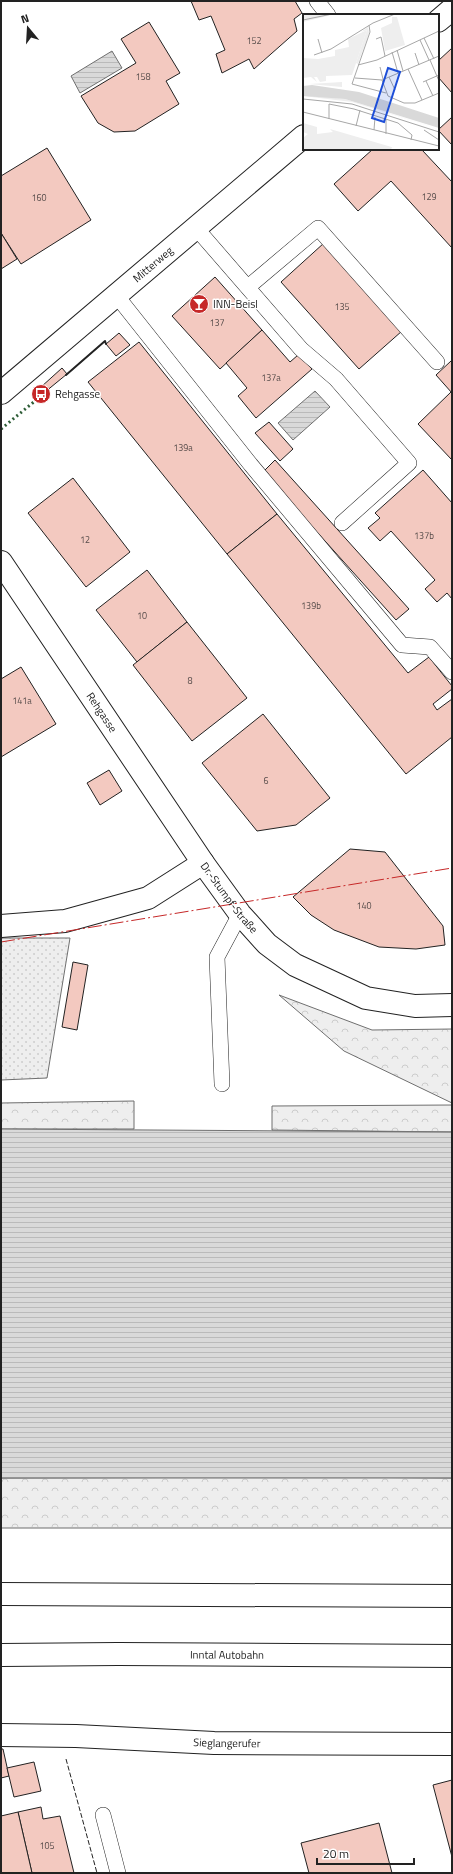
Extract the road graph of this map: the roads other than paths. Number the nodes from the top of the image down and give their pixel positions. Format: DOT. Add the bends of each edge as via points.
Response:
graph roads {
  1 [pos="316,1"];
  2 [pos="452,9"];
  3 [pos="327,14"];
  4 [pos="439,20"];
  5 [pos="303,137"];
  6 [pos="196,228"];
  7 [pos="248,287"];
  8 [pos="116,295"];
  9 [pos="437,362"];
  10 [pos="1,393"];
  11 [pos="342,523"];
  12 [pos="1,562"];
  13 [pos="452,672"];
  14 [pos="203,863"];
  15 [pos="240,914"];
  16 [pos="1,926"];
  17 [pos="452,1005"];
  18 [pos="222,1084"];
  19 [pos="1,1594"];
  20 [pos="452,1596"];
  21 [pos="1,1655"];
  22 [pos="452,1656"];
  23 [pos="1,1735"];
  24 [pos="452,1744"];
  25 [pos="103,1815"];
  26 [pos="118,1873"];
  1 -- 3 [label="lane"];
  2 -- 4 [label="main road"];
  5 -- 6 [label="main road, Mitterweg"];
  6 -- 7 [label="lane"];
  6 -- 8 [label="main road, Mitterweg"];
  7 -- 9 [label="lane" via="318,228"];
  7 -- 11 [label="lane" via="301,349 336,379 409,464"];
  8 -- 10 [label="main road, Mitterweg"];
  8 -- 13 [label="lane" via="251,465 402,645 430,647"];
  12 -- 14 [label="main road, Rehgasse"];
  14 -- 15 [label="main road, Dr.-Stumpf-Straße"];
  14 -- 16 [label="main road, Dr.-Stumpf-Straße" via="148,898 65,921"];
  15 -- 17 [label="main road, Dr.-Stumpf-Straße" via="267,944 295,965 366,998 415,1006"];
  15 -- 18 [label="lane" via="217,956"];
  19 -- 20 [label="main road"];
  21 -- 22 [label="main road, Inntal Autobahn"];
  23 -- 24 [label="main road, Sieglangerufer" via="214,1743"];
  25 -- 26 [label="lane"];
}
